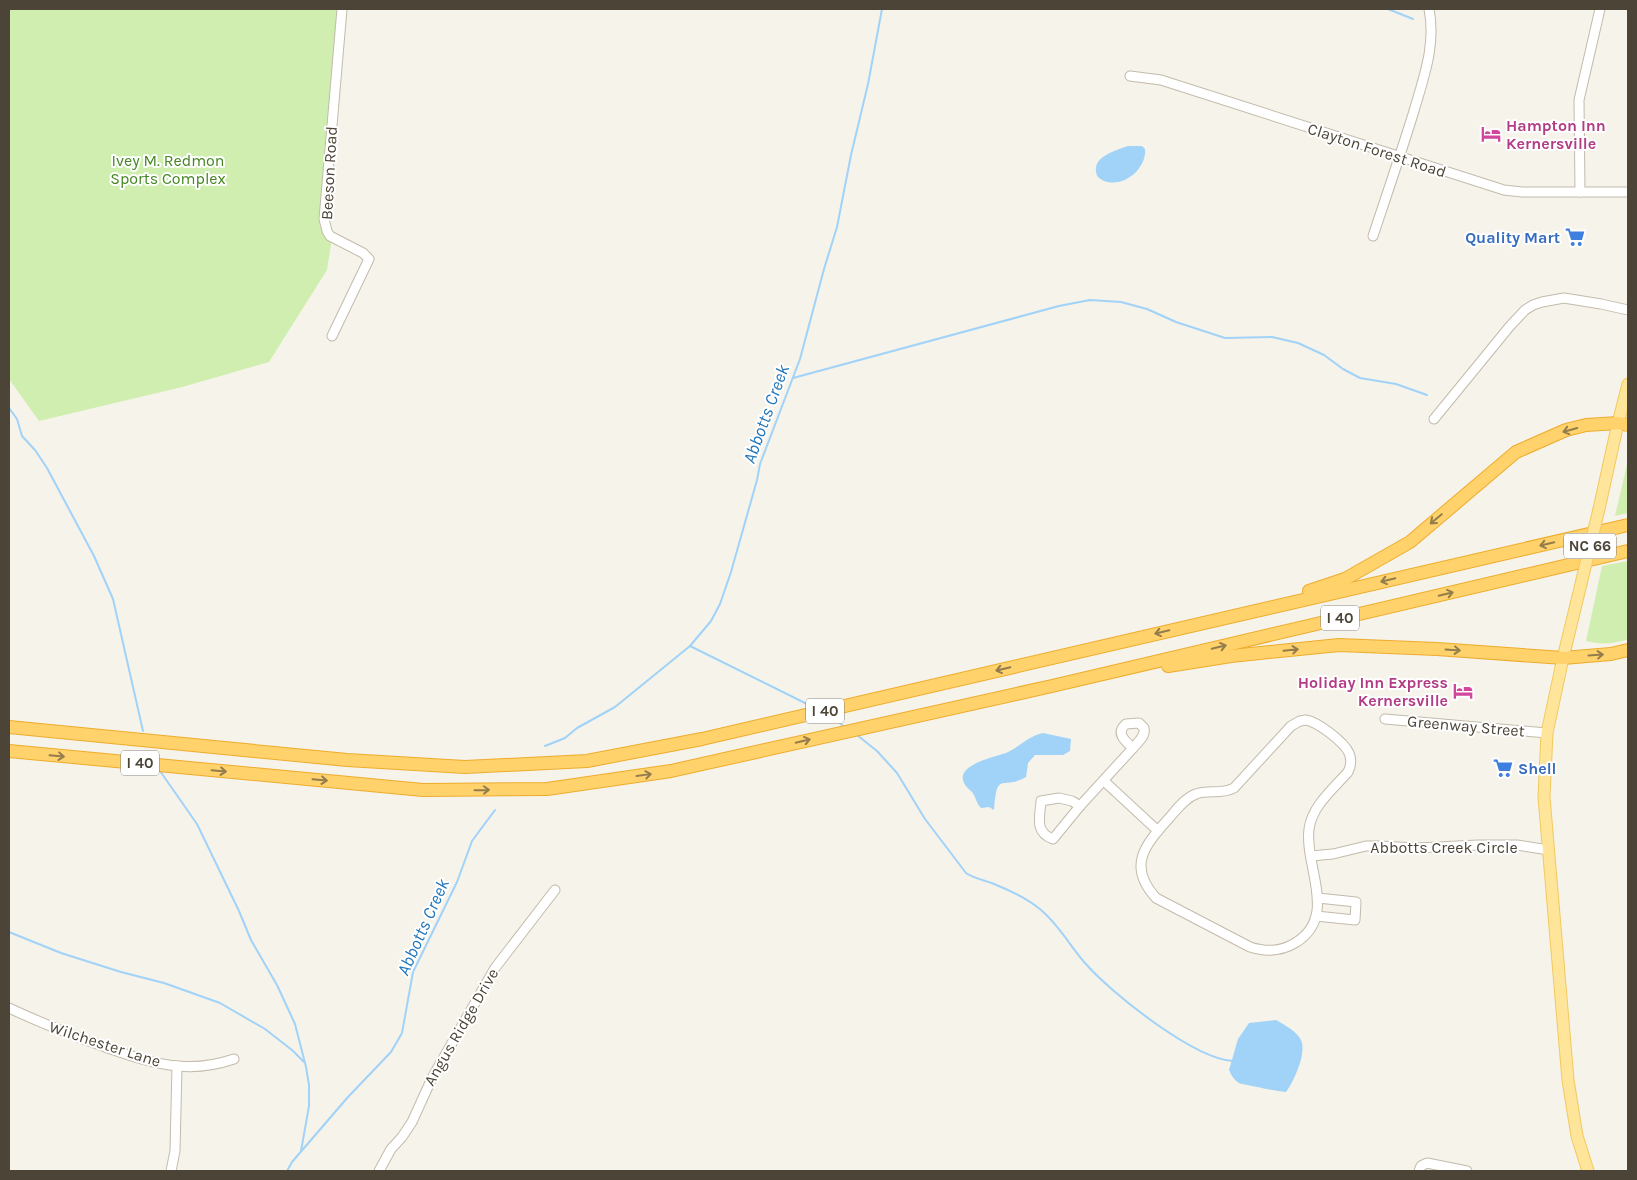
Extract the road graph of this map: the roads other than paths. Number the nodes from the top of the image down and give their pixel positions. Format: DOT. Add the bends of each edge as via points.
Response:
graph roads {
  1 [pos="342,9"];
  2 [pos="1429,9"];
  3 [pos="1600,9"];
  4 [pos="1130,76"];
  5 [pos="1400,157"];
  6 [pos="1580,192"];
  7 [pos="1628,192"];
  8 [pos="1373,236"];
  9 [pos="1628,310"];
  10 [pos="332,336"];
  11 [pos="1628,384"];
  12 [pos="1434,419"];
  13 [pos="1623,424"];
  14 [pos="1628,525"];
  15 [pos="1628,551"];
  16 [pos="1196,624"];
  17 [pos="1628,650"];
  18 [pos="1562,658"];
  19 [pos="1052,686"];
  20 [pos="1385,719"];
  21 [pos="9,727"];
  22 [pos="1547,733"];
  23 [pos="1133,748"];
  24 [pos="9,751"];
  25 [pos="1104,781"];
  26 [pos="1080,806"];
  27 [pos="1158,831"];
  28 [pos="1548,850"];
  29 [pos="1311,856"];
  30 [pos="555,890"];
  31 [pos="1318,898"];
  32 [pos="1316,916"];
  33 [pos="9,1008"];
  34 [pos="234,1059"];
  35 [pos="177,1066"];
  36 [pos="171,1171"];
  37 [pos="378,1171"];
  38 [pos="1419,1171"];
  39 [pos="1467,1171"];
  40 [pos="1588,1171"];
  1 -- 10 [label="street, Beeson Road" via="324,219 326,231 332,238 364,253 369,259"];
  2 -- 5 [label="street" via="1432,38 1429,57"];
  3 -- 6 [label="street" via="1579,100"];
  4 -- 5 [label="street, Clayton Forest Road" via="1161,80"];
  5 -- 6 [label="street, Clayton Forest Road" via="1504,190"];
  5 -- 8 [label="street"];
  6 -- 7 [label="street, Clayton Forest Road"];
  9 -- 12 [label="street" via="1564,298 1533,305 1510,326"];
  11 -- 13 [label="main road, NC 66"];
  13 -- 16 [label="highway, one-way" via="1586,425 1566,430 1516,452 1410,542 1346,579"];
  13 -- 18 [label="main road, NC 66, bridge"];
  14 -- 16 [label="highway, I 40, one-way"];
  19 -- 15 [label="highway, I 40, one-way"];
  16 -- 21 [label="highway, I 40, one-way" via="702,739 587,761 465,767 347,760"];
  18 -- 17 [label="highway, one-way"];
  19 -- 18 [label="highway, one-way" via="1231,656 1338,645"];
  18 -- 22 [label="main road, NC 66"];
  24 -- 19 [label="highway, I 40, one-way" via="423,790 547,789 671,771"];
  20 -- 22 [label="street, Greenway Street"];
  22 -- 28 [label="main road, NC 66" via="1544,797"];
  23 -- 25 [label="street"];
  25 -- 26 [label="street"];
  25 -- 27 [label="street"];
  26 -- 26 [label="street" via="1059,798 1041,801 1039,820 1042,832 1053,839"];
  27 -- 29 [label="street" via="1190,796 1234,788 1291,726 1306,720 1320,726 1347,750 1351,762 1348,772 1320,803 1311,820"];
  27 -- 32 [label="street" via="1144,848 1141,866 1149,891 1163,903 1250,948 1260,950 1278,950 1297,942"];
  28 -- 29 [label="street, Abbotts Creek Circle" via="1517,845 1366,846"];
  28 -- 40 [label="main road, NC 66" via="1569,1088 1576,1136"];
  29 -- 31 [label="street"];
  30 -- 37 [label="street, Angus Ridge Drive" via="495,968 432,1078 412,1122"];
  31 -- 32 [label="street"];
  31 -- 32 [label="street" via="1356,902 1355,920"];
  33 -- 35 [label="street, Wilchester Lane" via="142,1060"];
  34 -- 35 [label="street, Wilchester Lane" via="199,1067"];
  35 -- 36 [label="street" via="175,1151"];
  38 -- 39 [label="street" via="1427,1163"];
}
